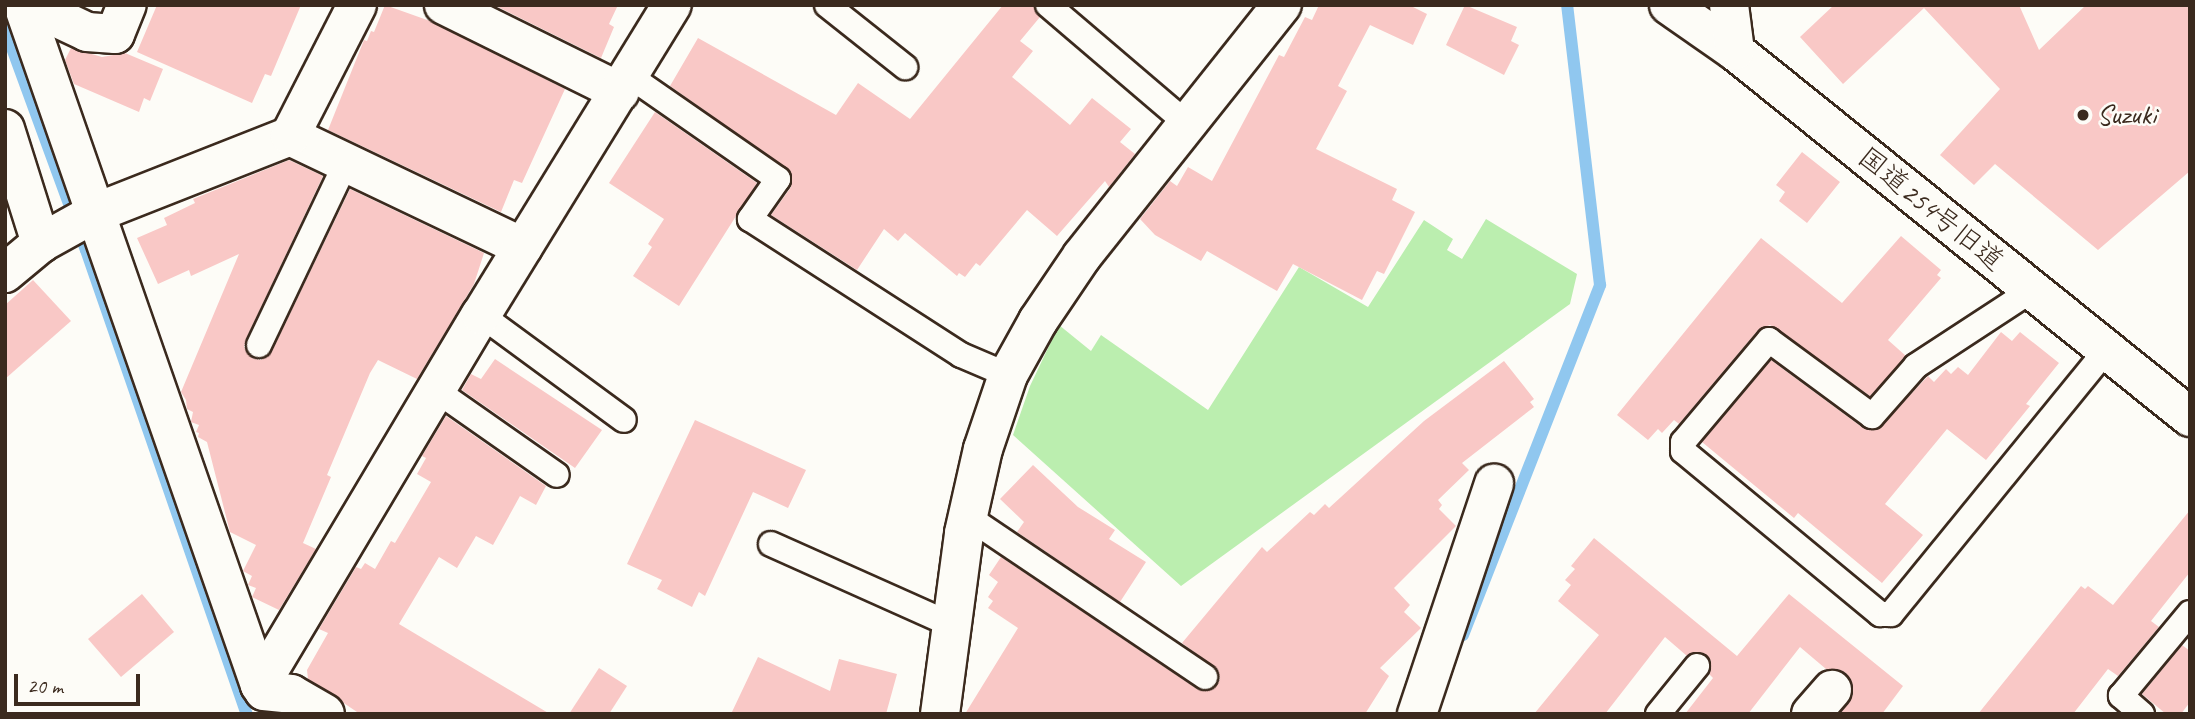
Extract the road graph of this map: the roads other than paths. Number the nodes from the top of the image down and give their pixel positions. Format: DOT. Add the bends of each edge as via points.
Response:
graph roads {
  1 [pos="23,5"];
  2 [pos="30,5"];
  3 [pos="127,5"];
  4 [pos="357,5"];
  5 [pos="444,5"];
  6 [pos="673,5"];
  7 [pos="827,5"];
  8 [pos="1048,5"];
  9 [pos="1282,5"];
  10 [pos="1669,5"];
  11 [pos="1704,5"];
  12 [pos="1729,5"];
  13 [pos="1735,51"];
  14 [pos="905,67"];
  15 [pos="625,85"];
  16 [pos="1186,123"];
  17 [pos="5,129"];
  18 [pos="290,136"];
  19 [pos="346,163"];
  20 [pos="72,226"];
  21 [pos="523,247"];
  22 [pos="5,273"];
  23 [pos="2032,290"];
  24 [pos="481,315"];
  25 [pos="259,345"];
  26 [pos="2106,350"];
  27 [pos="1008,375"];
  28 [pos="437,391"];
  29 [pos="2190,417"];
  30 [pos="624,420"];
  31 [pos="557,475"];
  32 [pos="1494,484"];
  33 [pos="968,517"];
  34 [pos="771,544"];
  35 [pos="2190,613"];
  36 [pos="952,625"];
  37 [pos="1697,666"];
  38 [pos="1205,677"];
  39 [pos="265,697"];
  40 [pos="325,714"];
  41 [pos="940,714"];
  42 [pos="1418,714"];
  43 [pos="1658,714"];
  44 [pos="2141,714"];
  1 -- 20 [label="street"];
  2 -- 3 [label="street" via="87,32 115,34"];
  4 -- 18 [label="street"];
  5 -- 15 [label="street"];
  6 -- 15 [label="street"];
  7 -- 14 [label="lane"];
  8 -- 16 [label="lane"];
  9 -- 16 [label="street"];
  10 -- 13 [label="street, 国道254号旧道"];
  11 -- 13 [label="street"];
  12 -- 13 [label="street"];
  13 -- 23 [label="street, 国道254号旧道"];
  15 -- 21 [label="street"];
  15 -- 27 [label="lane" via="778,179 750,219 961,355"];
  16 -- 27 [label="street" via="1082,257"];
  17 -- 20 [label="street"];
  18 -- 19 [label="street"];
  18 -- 20 [label="street"];
  19 -- 21 [label="street"];
  19 -- 25 [label="lane"];
  20 -- 22 [label="street"];
  20 -- 39 [label="street"];
  21 -- 24 [label="street"];
  23 -- 26 [label="street, 国道254号旧道"];
  23 -- 26 [label="lane" via="1916,366 1872,416 1769,340 1682,442 1683,451 1880,614 1891,614"];
  24 -- 28 [label="street"];
  24 -- 30 [label="lane"];
  26 -- 29 [label="street, 国道254号旧道"];
  27 -- 33 [label="street" via="983,449"];
  28 -- 31 [label="lane"];
  28 -- 39 [label="street"];
  32 -- 42 [label="street"];
  33 -- 36 [label="street"];
  33 -- 38 [label="lane"];
  34 -- 36 [label="lane"];
  35 -- 44 [label="lane" via="2121,696"];
  36 -- 41 [label="street"];
  37 -- 43 [label="lane"];
  39 -- 40 [label="street" via="291,694"];
}
